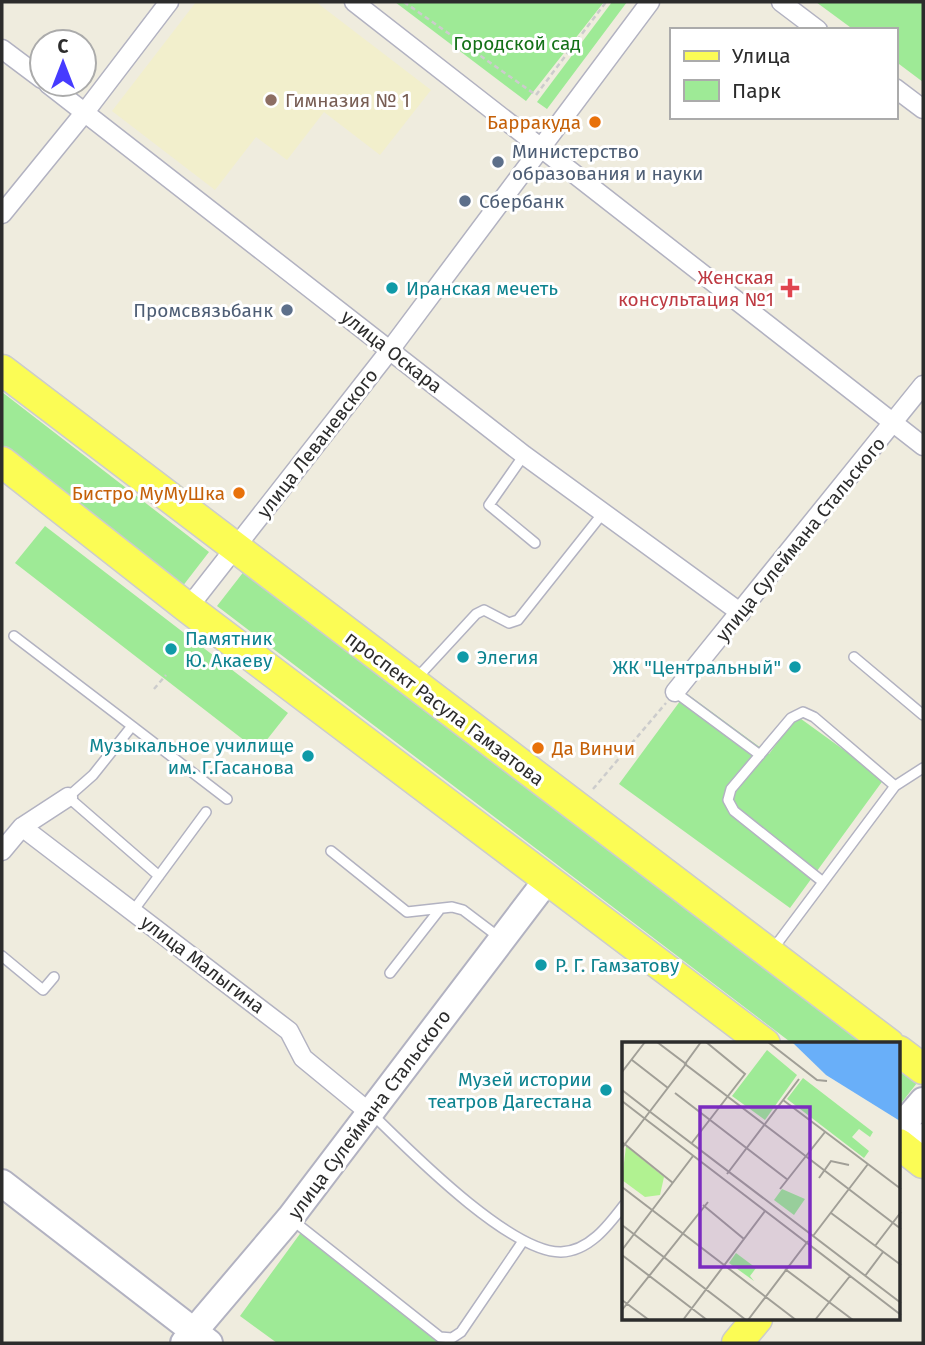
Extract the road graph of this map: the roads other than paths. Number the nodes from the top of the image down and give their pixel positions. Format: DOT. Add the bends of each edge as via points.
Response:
graph roads {
  1 [pos="169,2"];
  2 [pos="354,2"];
  3 [pos="650,2"];
  4 [pos="781,2"];
  5 [pos="815,28"];
  6 [pos="2,49"];
  7 [pos="28,68"];
  8 [pos="897,90"];
  9 [pos="66,98"];
  10 [pos="923,109"];
  11 [pos="85,112"];
  12 [pos="543,147"];
  13 [pos="2,214"];
  14 [pos="390,350"];
  15 [pos="2,370"];
  16 [pos="923,385"];
  17 [pos="894,425"];
  18 [pos="923,446"];
  19 [pos="524,455"];
  20 [pos="2,462"];
  21 [pos="603,513"];
  22 [pos="535,543"];
  23 [pos="235,548"];
  24 [pos="188,608"];
  25 [pos="741,613"];
  26 [pos="14,636"];
  27 [pos="854,657"];
  28 [pos="412,683"];
  29 [pos="675,692"];
  30 [pos="923,715"];
  31 [pos="132,726"];
  32 [pos="760,755"];
  33 [pos="923,768"];
  34 [pos="895,786"];
  35 [pos="68,797"];
  36 [pos="227,799"];
  37 [pos="206,812"];
  38 [pos="22,828"];
  39 [pos="331,851"];
  40 [pos="2,852"];
  41 [pos="159,876"];
  42 [pos="548,881"];
  43 [pos="823,883"];
  44 [pos="440,908"];
  45 [pos="133,911"];
  46 [pos="502,939"];
  47 [pos="769,953"];
  48 [pos="2,956"];
  49 [pos="390,973"];
  50 [pos="54,977"];
  51 [pos="762,1042"];
  52 [pos="886,1042"];
  53 [pos="900,1052"];
  54 [pos="923,1069"];
  55 [pos="923,1101"];
  56 [pos="923,1113"];
  57 [pos="372,1114"];
  58 [pos="906,1146"];
  59 [pos="2,1183"];
  60 [pos="622,1207"];
  61 [pos="290,1218"];
  62 [pos="523,1241"];
  63 [pos="756,1320"];
  64 [pos="775,1320"];
  65 [pos="194,1339"];
  66 [pos="737,1343"];
  67 [pos="758,1343"];
  1 -- 11 [label="street"];
  2 -- 12 [label="street"];
  3 -- 12 [label="street, улица Леваневского"];
  4 -- 5 [label="street"];
  6 -- 7 [label="street"];
  8 -- 10 [label="street"];
  9 -- 11 [label="street, улица Оскара"];
  11 -- 13 [label="street"];
  11 -- 14 [label="street, улица Оскара"];
  12 -- 14 [label="street, улица Леваневского"];
  12 -- 17 [label="street"];
  14 -- 19 [label="street, улица Оскара"];
  14 -- 23 [label="street, улица Леваневского"];
  15 -- 23 [label="main road, проспект Расула Гамзатова"];
  16 -- 17 [label="street, улица Сулеймана Стальского"];
  17 -- 18 [label="street"];
  17 -- 25 [label="street, улица Сулеймана Стальского"];
  19 -- 21 [label="street, улица Оскара"];
  19 -- 22 [label="lane" via="489,505"];
  20 -- 24 [label="main road"];
  21 -- 25 [label="street, улица Оскара"];
  21 -- 28 [label="lane" via="517,620 509,623 484,610 476,614"];
  23 -- 24 [label="street, улица Леваневского"];
  23 -- 28 [label="main road, проспект Расула Гамзатова"];
  24 -- 42 [label="main road"];
  25 -- 29 [label="street, улица Сулеймана Стальского"];
  26 -- 31 [label="lane"];
  27 -- 30 [label="lane"];
  28 -- 47 [label="main road, проспект Расула Гамзатова"];
  29 -- 32 [label="lane"];
  31 -- 35 [label="lane" via="93,775"];
  31 -- 36 [label="lane"];
  32 -- 34 [label="lane" via="791,718 803,712"];
  32 -- 43 [label="lane" via="727,800 734,811"];
  33 -- 34 [label="lane"];
  34 -- 43 [label="lane"];
  35 -- 38 [label="street"];
  35 -- 41 [label="lane"];
  37 -- 41 [label="lane"];
  38 -- 40 [label="street"];
  38 -- 45 [label="street, улица Малыгина"];
  39 -- 44 [label="lane" via="407,912"];
  41 -- 45 [label="lane"];
  42 -- 46 [label="main road, улица Сулеймана Стальского"];
  42 -- 51 [label="main road"];
  42 -- 57 [label="main road, улица Сулеймана Стальского"];
  43 -- 47 [label="lane"];
  44 -- 46 [label="lane" via="463,909"];
  44 -- 49 [label="lane"];
  45 -- 57 [label="street, улица Малыгина" via="289,1031 303,1058"];
  46 -- 57 [label="main road, улица Сулеймана Стальского"];
  47 -- 52 [label="main road, проспект Расула Гамзатова"];
  48 -- 50 [label="lane" via="43,989"];
  53 -- 54 [label="main road"];
  55 -- 58 [label="main road" via="905,1122"];
  56 -- 58 [label="main road"];
  57 -- 61 [label="main road, улица Сулеймана Стальского"];
  57 -- 62 [label="lane" via="422,1163"];
  57 -- 65 [label="main road, улица Сулеймана Стальского"];
  59 -- 65 [label="main road"];
  60 -- 62 [label="lane" via="589,1243 563,1252"];
  61 -- 62 [label="lane" via="440,1337 453,1338 461,1332"];
  61 -- 65 [label="main road, улица Сулеймана Стальского"];
  63 -- 66 [label="main road"];
  64 -- 67 [label="main road"];
}
